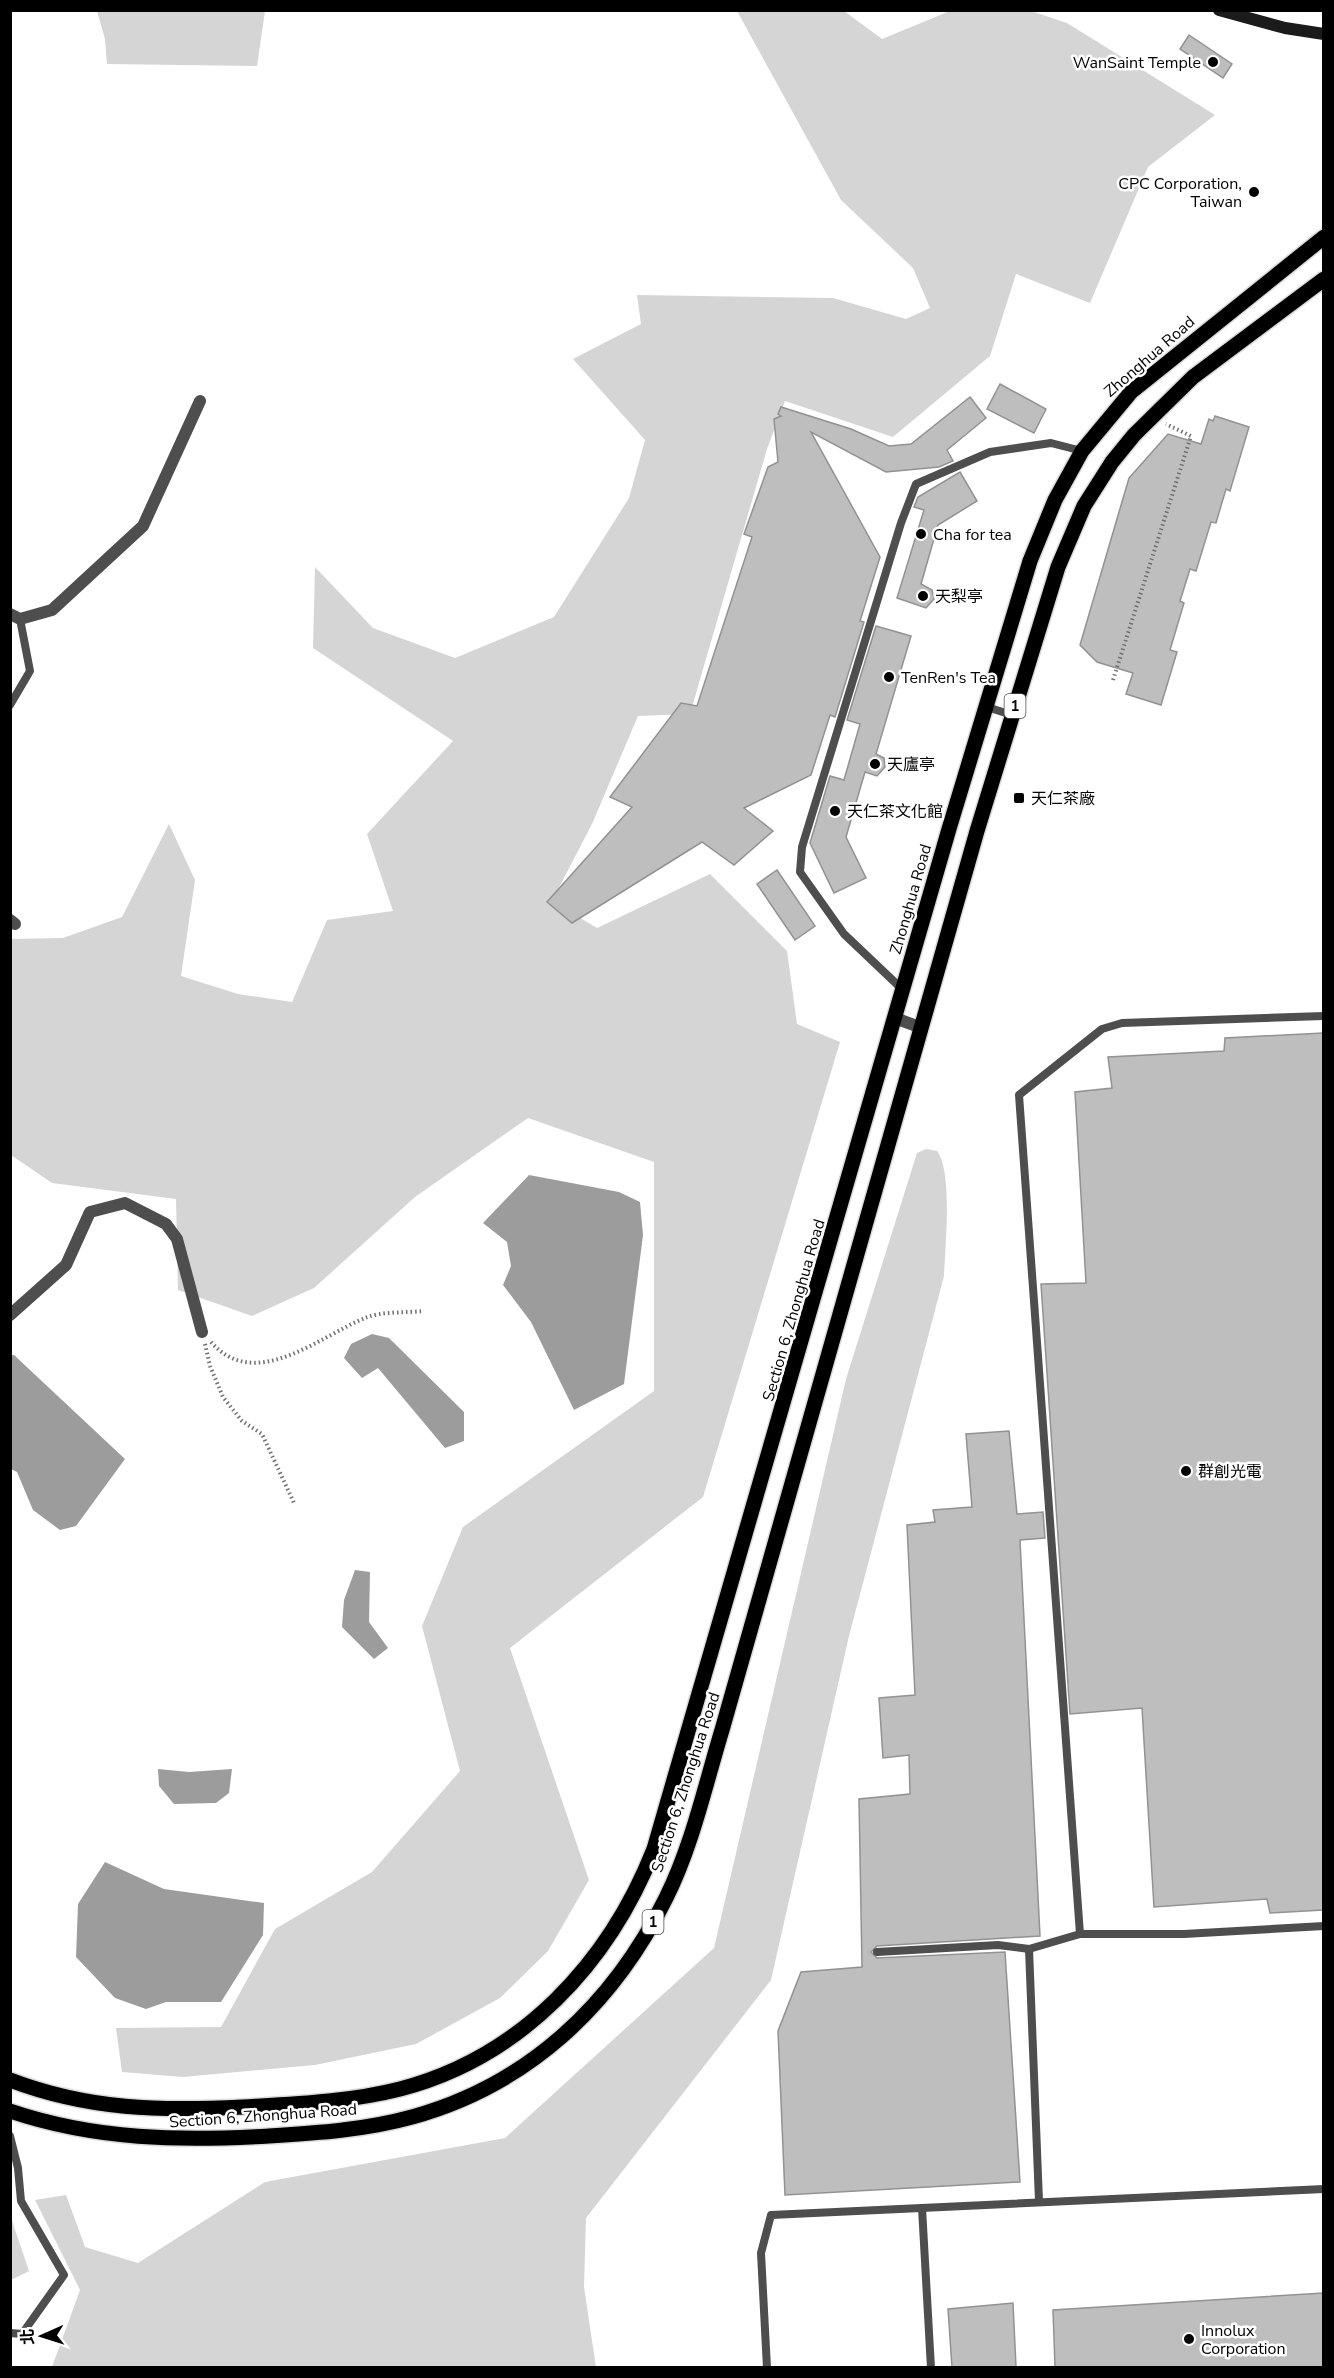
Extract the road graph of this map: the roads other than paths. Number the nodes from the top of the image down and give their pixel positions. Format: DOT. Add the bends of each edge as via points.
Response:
graph roads {
  1 [pos="1220,10"];
  2 [pos="1323,34"];
  3 [pos="1323,237"];
  4 [pos="1323,279"];
  5 [pos="200,401"];
  6 [pos="1082,451"];
  7 [pos="15,617"];
  8 [pos="10,705"];
  9 [pos="987,707"];
  10 [pos="1012,715"];
  11 [pos="903,990"];
  12 [pos="1323,1016"];
  13 [pos="895,1018"];
  14 [pos="922,1028"];
  15 [pos="845,1193"];
  16 [pos="10,1315"];
  17 [pos="202,1332"];
  18 [pos="1323,1926"];
  19 [pos="1080,1934"];
  20 [pos="1029,1949"];
  21 [pos="877,1952"];
  22 [pos="10,2080"];
  23 [pos="10,2111"];
  24 [pos="10,2136"];
  25 [pos="1323,2189"];
  26 [pos="1039,2201"];
  27 [pos="922,2208"];
  28 [pos="10,2333"];
  29 [pos="767,2367"];
  30 [pos="931,2367"];
  1 -- 2 [label="street"];
  3 -- 6 [label="main road, Zhonghua Road / 1" via="1131,392"];
  4 -- 10 [label="main road, 1" via="1193,376 1112,462 1084,506 1058,567"];
  5 -- 7 [label="street" via="143,526 52,610"];
  6 -- 9 [label="main road, Zhonghua Road / 1" via="1054,501 1030,561"];
  6 -- 11 [label="lane" via="1051,443 990,452 916,484 901,523 802,847 800,872 844,934"];
  7 -- 8 [label="lane" via="30,671"];
  9 -- 10 [label="lane"];
  9 -- 11 [label="main road, Zhonghua Road / 1"];
  10 -- 14 [label="main road, 1"];
  11 -- 13 [label="main road, Zhonghua Road / 1"];
  12 -- 19 [label="lane" via="1122,1023 1102,1029 1019,1095"];
  13 -- 14 [label="street"];
  13 -- 15 [label="main road, Zhonghua Road / 1"];
  14 -- 23 [label="main road, Section 6, Zhonghua Road / 1" via="684,1855 666,1898 632,1957 590,2012 537,2058 476,2092 411,2117 343,2131 164,2140 66,2128"];
  15 -- 22 [label="main road, Section 6, Zhonghua Road / 1" via="654,1849 641,1883 611,1935 566,1991 522,2032 484,2054 430,2080 365,2097 200,2109 122,2108 46,2093"];
  16 -- 17 [label="street" via="66,1265 90,1212 125,1203 166,1224 177,1239"];
  18 -- 19 [label="lane" via="1184,1934"];
  19 -- 20 [label="lane"];
  20 -- 21 [label="lane" via="998,1945"];
  20 -- 26 [label="lane"];
  24 -- 28 [label="lane" via="21,2201 64,2275 22,2334"];
  25 -- 26 [label="lane"];
  26 -- 27 [label="lane"];
  27 -- 29 [label="lane" via="771,2215 761,2253"];
  27 -- 30 [label="lane"];
}
